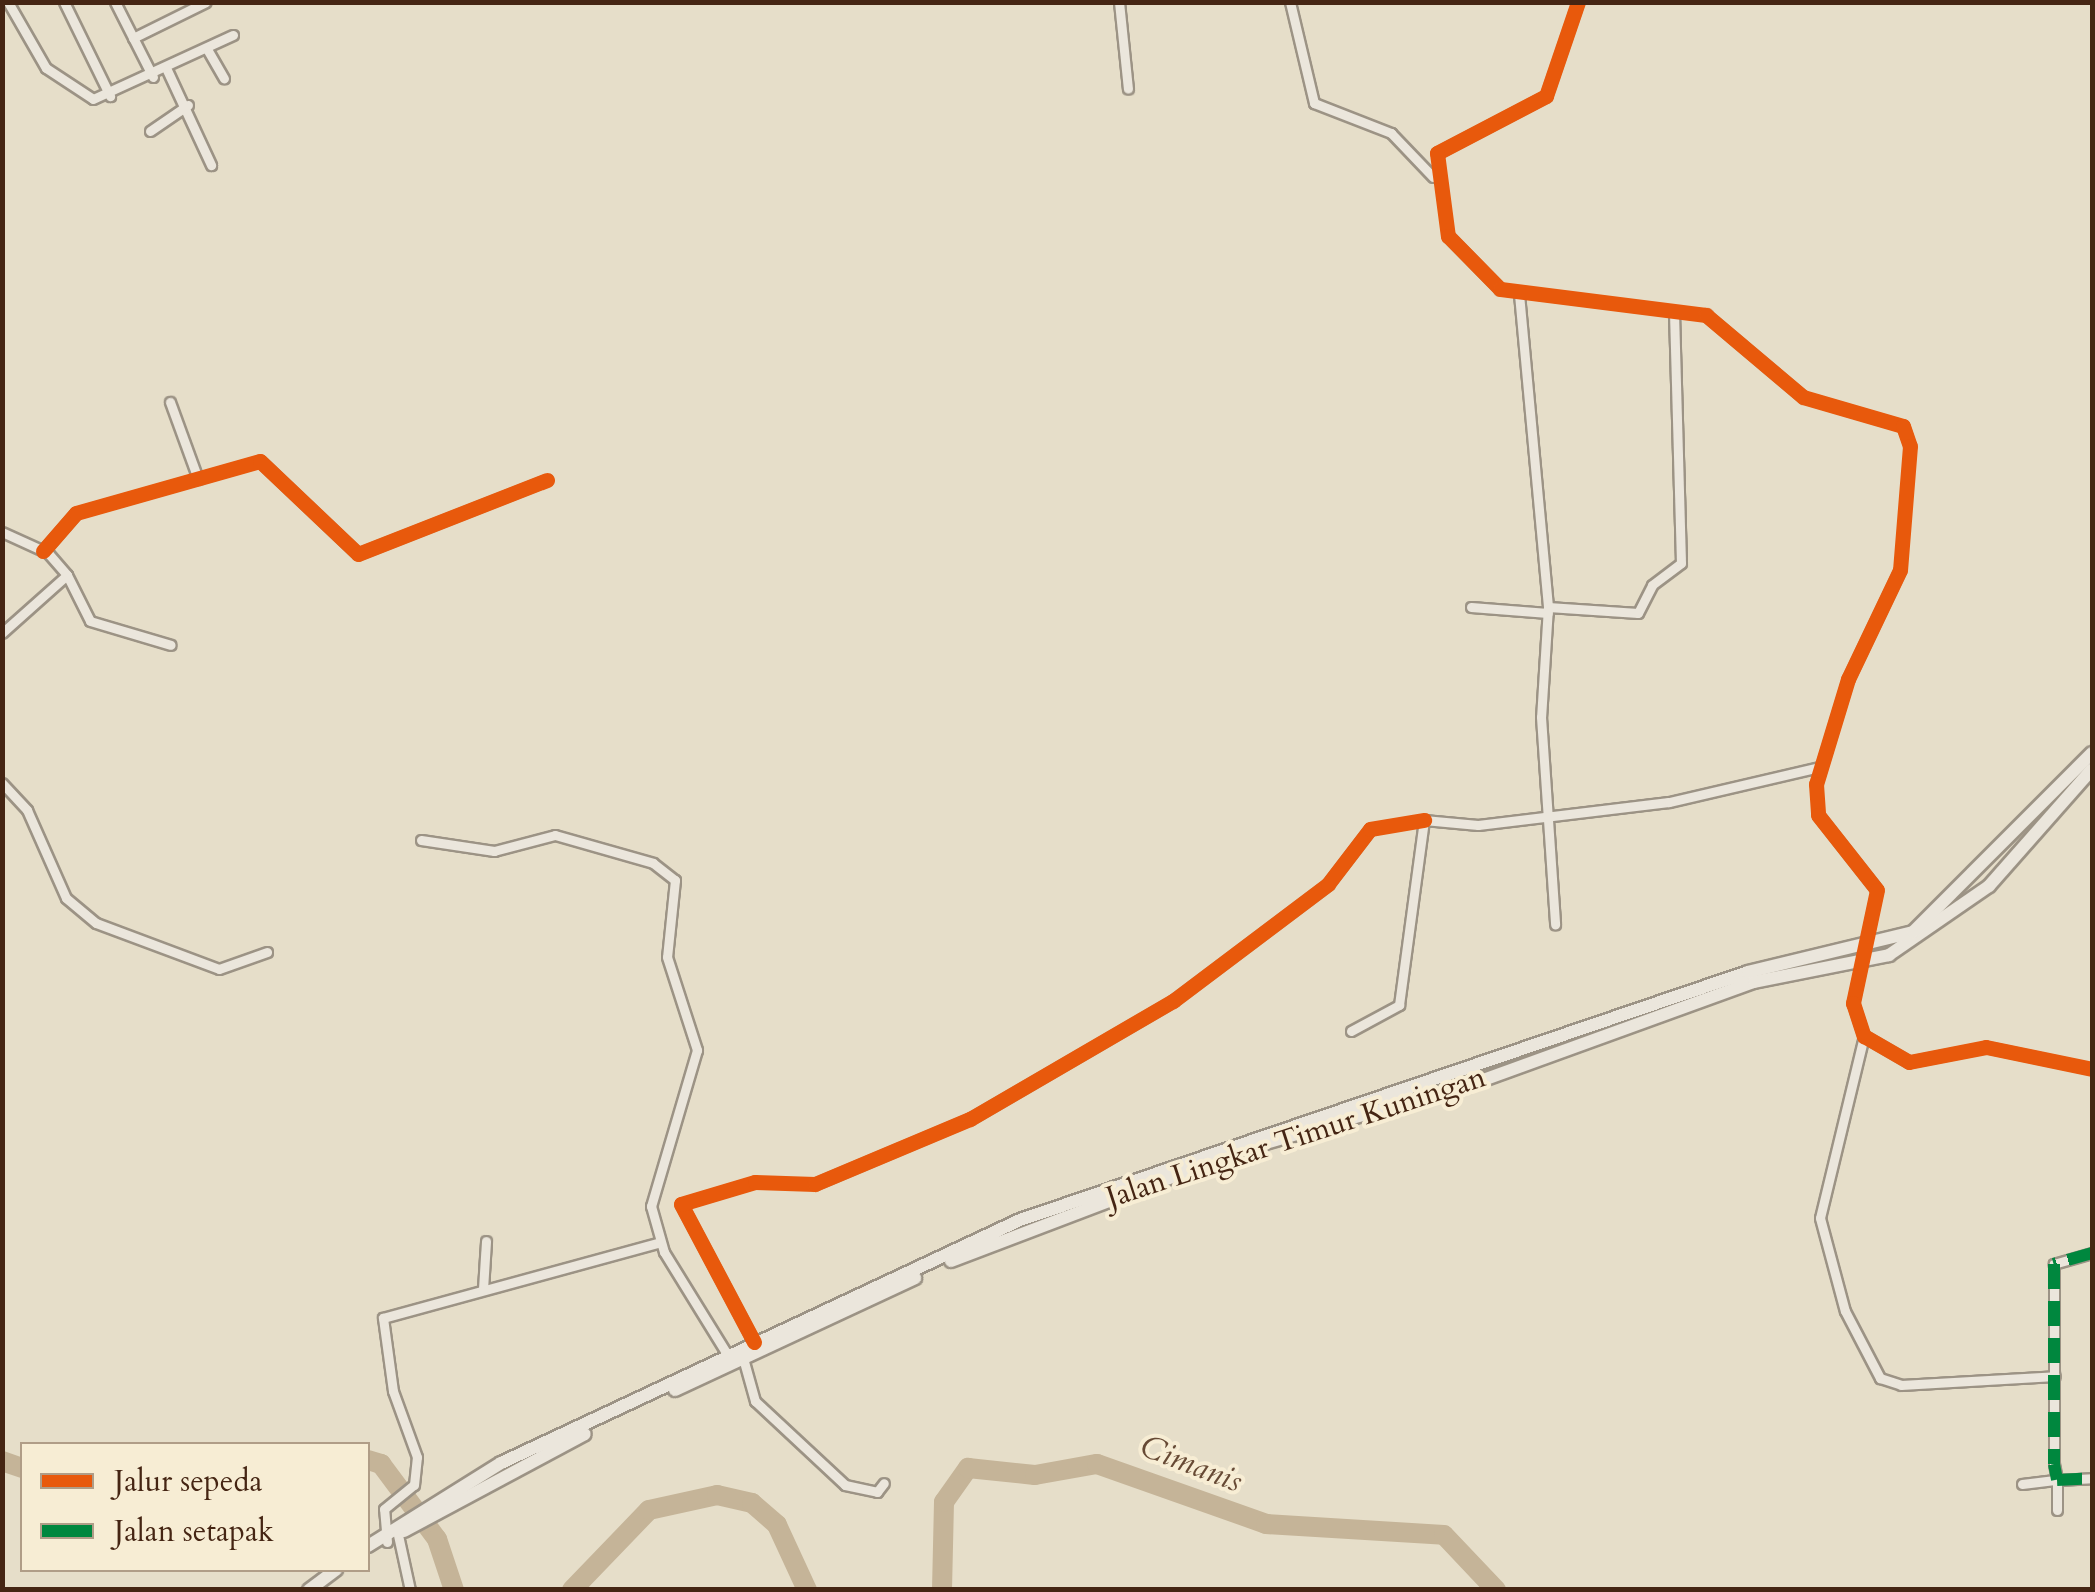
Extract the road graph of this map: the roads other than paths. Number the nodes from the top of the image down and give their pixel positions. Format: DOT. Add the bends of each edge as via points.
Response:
graph roads {
  1 [pos="8,2"];
  2 [pos="64,2"];
  3 [pos="115,2"];
  4 [pos="206,2"];
  5 [pos="1119,2"];
  6 [pos="1290,2"];
  7 [pos="1578,2"];
  8 [pos="233,35"];
  9 [pos="133,38"];
  10 [pos="207,49"];
  11 [pos="168,70"];
  12 [pos="153,77"];
  13 [pos="224,79"];
  14 [pos="1128,89"];
  15 [pos="110,96"];
  16 [pos="188,104"];
  17 [pos="150,131"];
  18 [pos="211,165"];
  19 [pos="1433,177"];
  20 [pos="1519,294"];
  21 [pos="1674,314"];
  22 [pos="170,402"];
  23 [pos="198,479"];
  24 [pos="548,480"];
  25 [pos="2,532"];
  26 [pos="43,550"];
  27 [pos="67,575"];
  28 [pos="1471,607"];
  29 [pos="1548,610"];
  30 [pos="2,633"];
  31 [pos="171,645"];
  32 [pos="2092,753"];
  33 [pos="1820,767"];
  34 [pos="2092,769"];
  35 [pos="2,784"];
  36 [pos="17,796"];
  37 [pos="2,802"];
  38 [pos="1547,811"];
  39 [pos="1424,820"];
  40 [pos="421,840"];
  41 [pos="1555,925"];
  42 [pos="1870,945"];
  43 [pos="266,952"];
  44 [pos="1863,961"];
  45 [pos="1351,1031"];
  46 [pos="1864,1036"];
  47 [pos="2092,1068"];
  48 [pos="486,1241"];
  49 [pos="660,1242"];
  50 [pos="2092,1253"];
  51 [pos="483,1290"];
  52 [pos="754,1342"];
  53 [pos="728,1354"];
  54 [pos="743,1358"];
  55 [pos="2055,1376"];
  56 [pos="2092,1478"];
  57 [pos="2056,1480"];
  58 [pos="884,1483"];
  59 [pos="2022,1484"];
  60 [pos="437,1506"];
  61 [pos="2058,1510"];
  62 [pos="395,1533"];
  63 [pos="370,1545"];
  64 [pos="370,1554"];
  65 [pos="333,1572"];
  66 [pos="345,1572"];
  67 [pos="309,1590"];
  68 [pos="321,1590"];
  69 [pos="410,1590"];
  1 -- 15 [label="street" via="46,68 84,98"];
  2 -- 15 [label="street"];
  3 -- 9 [label="street"];
  4 -- 9 [label="street"];
  5 -- 14 [label="street"];
  6 -- 19 [label="street" via="1314,102 1391,133"];
  7 -- 19 [label="street" via="1546,96 1464,132 1436,153"];
  8 -- 10 [label="street"];
  9 -- 12 [label="street"];
  10 -- 11 [label="street"];
  10 -- 13 [label="street"];
  11 -- 12 [label="street"];
  11 -- 16 [label="street"];
  12 -- 15 [label="street"];
  16 -- 17 [label="street"];
  16 -- 18 [label="street"];
  19 -- 20 [label="street" via="1438,212 1464,259 1484,281"];
  20 -- 21 [label="street"];
  20 -- 29 [label="street"];
  21 -- 29 [label="street" via="1681,563 1652,585 1638,612"];
  21 -- 33 [label="street" via="1706,315 1803,397 1896,419 1909,436 1900,570 1848,679"];
  22 -- 23 [label="street"];
  23 -- 24 [label="street" via="267,461 358,554"];
  23 -- 26 [label="street" via="76,513"];
  25 -- 26 [label="street"];
  26 -- 27 [label="street"];
  27 -- 30 [label="street"];
  27 -- 31 [label="street" via="90,622"];
  28 -- 29 [label="street"];
  29 -- 38 [label="street"];
  32 -- 42 [label="main road, Jalan Lingkar Timur Kuningan" via="1928,922"];
  33 -- 38 [label="street" via="1669,802"];
  33 -- 42 [label="street" via="1818,816 1877,890"];
  34 -- 44 [label="main road, Jalan Lingkar Timur Kuningan" via="1950,919"];
  35 -- 36 [label="street"];
  36 -- 37 [label="street"];
  36 -- 43 [label="street" via="66,898 96,923 219,970"];
  38 -- 39 [label="street" via="1478,825"];
  38 -- 41 [label="street"];
  39 -- 45 [label="street" via="1399,1006"];
  39 -- 52 [label="street" via="1370,829 1328,884 1174,1002 970,1119 816,1184 756,1182 681,1204"];
  40 -- 49 [label="street" via="494,851 555,835 653,863 675,880 667,957 697,1050 654,1178"];
  42 -- 44 [label="street"];
  42 -- 52 [label="main road, Jalan Lingkar Timur Kuningan" via="1748,972 1563,1041 1136,1175"];
  44 -- 46 [label="street" via="1853,1004"];
  44 -- 54 [label="main road, Jalan Lingkar Timur Kuningan" via="1754,982 1086,1205"];
  46 -- 47 [label="street" via="1910,1062 1986,1047"];
  46 -- 55 [label="street" via="1820,1218 1845,1311 1880,1378 1902,1385"];
  48 -- 51 [label="street"];
  49 -- 51 [label="street"];
  49 -- 53 [label="street"];
  50 -- 55 [label="street" via="2054,1264"];
  51 -- 62 [label="street" via="379,1324 417,1457 414,1485 393,1501"];
  52 -- 53 [label="main road, Jalan Lingkar Timur Kuningan"];
  53 -- 60 [label="main road, Jalan Lingkar Timur Kuningan"];
  54 -- 58 [label="street" via="759,1406 845,1485 876,1492"];
  54 -- 60 [label="main road, Jalan Lingkar Timur Kuningan"];
  55 -- 57 [label="street"];
  56 -- 57 [label="street"];
  57 -- 59 [label="street"];
  57 -- 61 [label="street"];
  60 -- 62 [label="main road, Jalan Lingkar Timur Kuningan"];
  62 -- 63 [label="main road"];
  62 -- 64 [label="main road, Jalan Lingkar Timur Kuningan"];
  62 -- 69 [label="street"];
  65 -- 67 [label="main road"];
  66 -- 68 [label="main road"];
}
